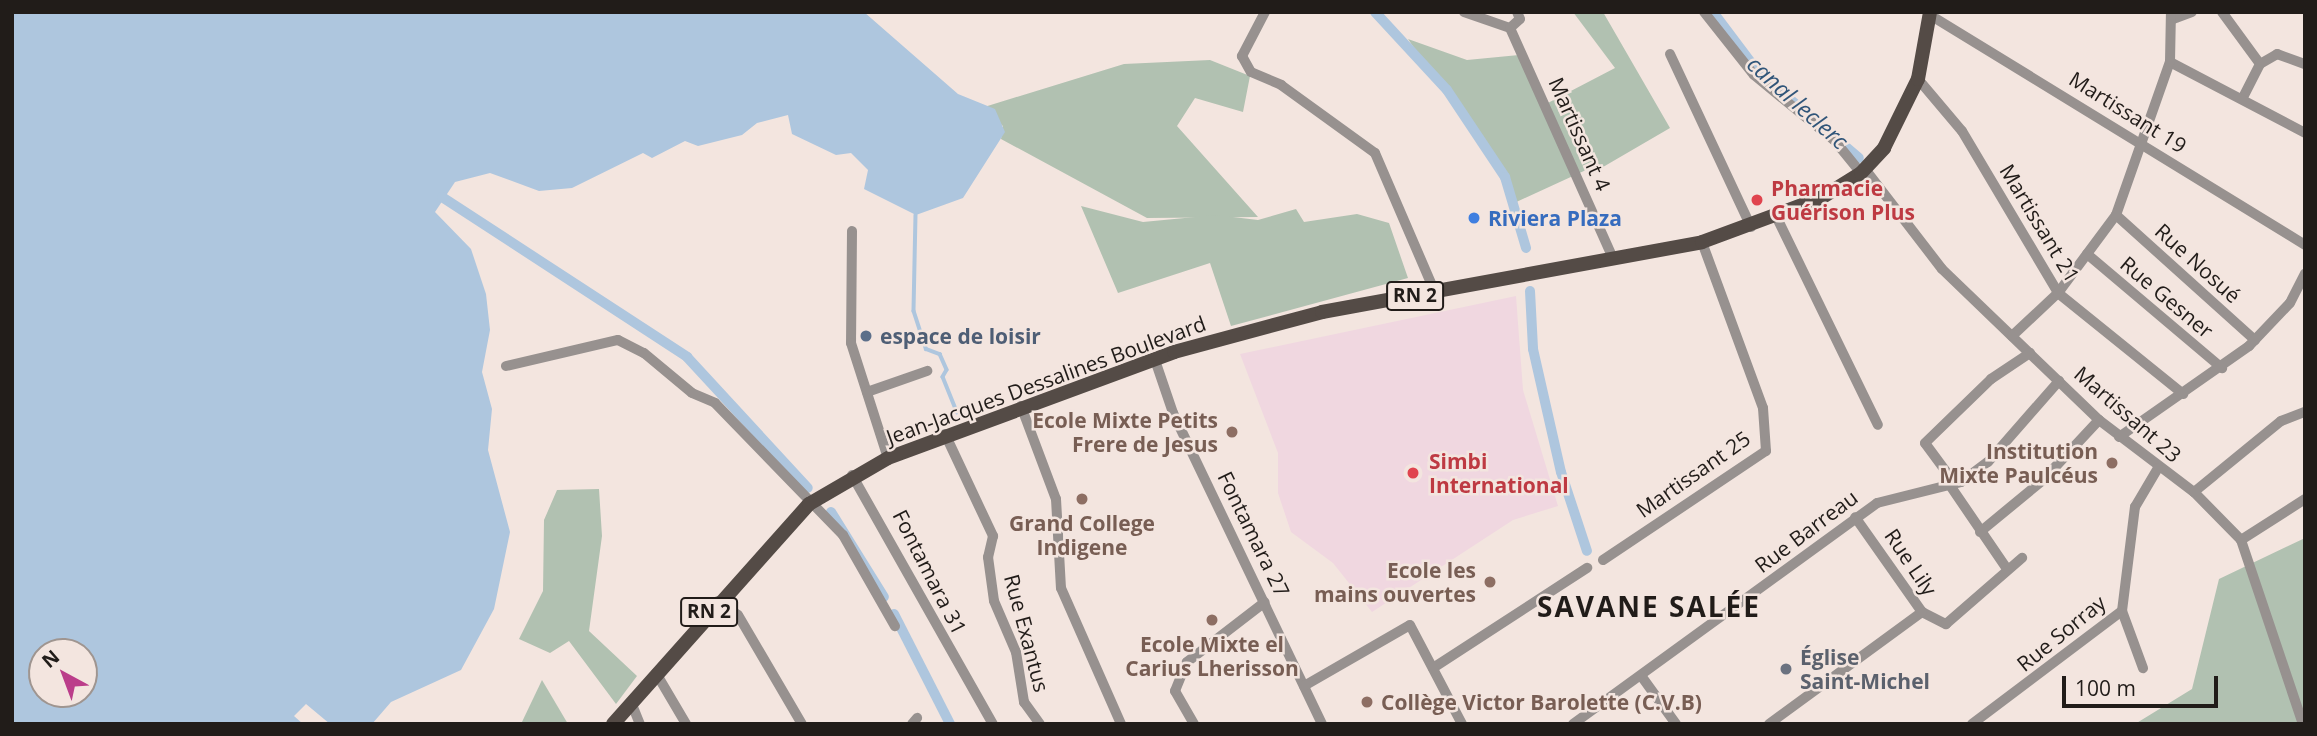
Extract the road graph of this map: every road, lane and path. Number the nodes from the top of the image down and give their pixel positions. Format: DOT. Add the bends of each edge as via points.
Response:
graph roads {
  1 [pos="1265,12"];
  2 [pos="1464,12"];
  3 [pos="1704,12"];
  4 [pos="2192,12"];
  5 [pos="2222,12"];
  6 [pos="1930,13"];
  7 [pos="1522,15"];
  8 [pos="2172,16"];
  9 [pos="1510,28"];
  10 [pos="1670,54"];
  11 [pos="2170,62"];
  12 [pos="2260,64"];
  13 [pos="2305,64"];
  14 [pos="1918,79"];
  15 [pos="2243,97"];
  16 [pos="2305,133"];
  17 [pos="2139,142"];
  18 [pos="1863,171"];
  19 [pos="2116,215"];
  20 [pos="1777,218"];
  21 [pos="1751,227"];
  22 [pos="852,231"];
  23 [pos="1702,242"];
  24 [pos="2305,245"];
  25 [pos="2087,254"];
  26 [pos="1612,256"];
  27 [pos="2305,274"];
  28 [pos="1435,292"];
  29 [pos="2058,293"];
  30 [pos="2012,336"];
  31 [pos="2255,340"];
  32 [pos="2030,353"];
  33 [pos="1155,360"];
  34 [pos="506,366"];
  35 [pos="2222,368"];
  36 [pos="927,371"];
  37 [pos="2059,381"];
  38 [pos="866,392"];
  39 [pos="2183,394"];
  40 [pos="1021,406"];
  41 [pos="2305,412"];
  42 [pos="2099,420"];
  43 [pos="1878,425"];
  44 [pos="945,434"];
  45 [pos="2119,437"];
  46 [pos="888,458"];
  47 [pos="2158,468"];
  48 [pos="852,475"];
  49 [pos="1950,481"];
  50 [pos="2194,492"];
  51 [pos="2305,499"];
  52 [pos="809,504"];
  53 [pos="1855,517"];
  54 [pos="1980,532"];
  55 [pos="2241,540"];
  56 [pos="2022,558"];
  57 [pos="1603,560"];
  58 [pos="1587,568"];
  59 [pos="2007,569"];
  60 [pos="718,601"];
  61 [pos="1265,602"];
  62 [pos="2122,611"];
  63 [pos="1922,612"];
  64 [pos="895,626"];
  65 [pos="1433,668"];
  66 [pos="2143,668"];
  67 [pos="656,673"];
  68 [pos="1642,677"];
  69 [pos="1304,686"];
  70 [pos="631,702"];
  71 [pos="1673,719"];
  72 [pos="613,724"];
  73 [pos="640,724"];
  74 [pos="686,724"];
  75 [pos="802,724"];
  76 [pos="993,724"];
  77 [pos="1040,724"];
  78 [pos="1121,724"];
  79 [pos="1194,724"];
  80 [pos="1322,724"];
  81 [pos="1462,724"];
  82 [pos="1573,724"];
  83 [pos="1659,724"];
  84 [pos="1769,724"];
  85 [pos="1972,724"];
  86 [pos="2303,724"];
  1 -- 28 [label="street" via="1241,56 1251,72 1282,85 1375,153"];
  2 -- 9 [label="street"];
  3 -- 18 [label="street, Martissant 23" via="1754,75 1835,141"];
  4 -- 8 [label="street"];
  5 -- 12 [label="street"];
  6 -- 14 [label="main road, Jean-Jacques Dessalines Boulevard / RN 2"];
  6 -- 17 [label="street, Martissant 19"];
  7 -- 9 [label="street"];
  8 -- 11 [label="street"];
  9 -- 26 [label="street, Martissant 4"];
  10 -- 21 [label="street"];
  11 -- 15 [label="street"];
  11 -- 17 [label="street"];
  12 -- 13 [label="street" via="2277,54"];
  12 -- 15 [label="street"];
  14 -- 18 [label="main road, Jean-Jacques Dessalines Boulevard / RN 2" via="1884,148"];
  14 -- 29 [label="street, Martissant 21" via="1962,131"];
  15 -- 16 [label="street"];
  17 -- 19 [label="street"];
  17 -- 24 [label="street, Martissant 19"];
  18 -- 20 [label="main road, Jean-Jacques Dessalines Boulevard / RN 2"];
  18 -- 30 [label="street, Martissant 23" via="1942,269"];
  19 -- 25 [label="street"];
  19 -- 31 [label="street, Rue Nosué"];
  20 -- 21 [label="main road, Jean-Jacques Dessalines Boulevard / RN 2"];
  20 -- 43 [label="street"];
  21 -- 23 [label="main road, Jean-Jacques Dessalines Boulevard / RN 2"];
  22 -- 38 [label="street" via="850,343"];
  23 -- 26 [label="main road, Jean-Jacques Dessalines Boulevard / RN 2"];
  23 -- 57 [label="street, Martissant 25" via="1763,408 1766,450"];
  25 -- 29 [label="street"];
  25 -- 35 [label="street, Rue Gesner"];
  26 -- 28 [label="main road, Jean-Jacques Dessalines Boulevard / RN 2"];
  27 -- 31 [label="street" via="2290,303"];
  28 -- 33 [label="main road, Jean-Jacques Dessalines Boulevard / RN 2" via="1322,312"];
  29 -- 30 [label="street"];
  29 -- 39 [label="street, Martissant 21"];
  30 -- 32 [label="street, Martissant 23"];
  31 -- 35 [label="street"];
  32 -- 37 [label="street, Martissant 23"];
  32 -- 49 [label="street" via="1991,379 1925,443"];
  33 -- 40 [label="main road, Jean-Jacques Dessalines Boulevard / RN 2"];
  33 -- 61 [label="street, Fontamara 27" via="1173,413"];
  34 -- 52 [label="street" via="618,340 715,403"];
  35 -- 39 [label="street"];
  36 -- 38 [label="street"];
  37 -- 42 [label="street, Martissant 23"];
  37 -- 49 [label="street, Rue Barreau" via="1988,462"];
  38 -- 46 [label="street"];
  39 -- 45 [label="street"];
  40 -- 44 [label="main road, Jean-Jacques Dessalines Boulevard / RN 2"];
  40 -- 78 [label="street" via="1056,499 1061,588"];
  41 -- 50 [label="street" via="2281,421"];
  42 -- 45 [label="street, Martissant 23"];
  42 -- 54 [label="street" via="2043,480"];
  44 -- 46 [label="main road, Jean-Jacques Dessalines Boulevard / RN 2"];
  44 -- 77 [label="street, Rue Exantus" via="993,536 988,557 994,601 1016,652 1024,702"];
  45 -- 47 [label="street, Martissant 23"];
  46 -- 48 [label="main road, Jean-Jacques Dessalines Boulevard / RN 2"];
  47 -- 50 [label="street, Martissant 23"];
  47 -- 62 [label="street, Rue Sorray" via="2135,507"];
  48 -- 52 [label="main road, Jean-Jacques Dessalines Boulevard / RN 2"];
  48 -- 76 [label="street, Fontamara 31"];
  49 -- 53 [label="street, Rue Barreau" via="1877,503"];
  49 -- 54 [label="street"];
  50 -- 55 [label="street, Martissant 23"];
  51 -- 55 [label="street"];
  52 -- 60 [label="main road, RN 2"];
  52 -- 64 [label="street" via="843,535"];
  53 -- 63 [label="street, Rue Lily"];
  53 -- 68 [label="street, Rue Barreau"];
  54 -- 59 [label="street"];
  55 -- 86 [label="street, Martissant 23"];
  56 -- 59 [label="street"];
  58 -- 65 [label="street"];
  59 -- 63 [label="street" via="1946,624"];
  60 -- 67 [label="main road, RN 2"];
  60 -- 75 [label="street" via="738,615"];
  61 -- 69 [label="street, Fontamara 27"];
  61 -- 79 [label="street" via="1187,662 1175,691"];
  62 -- 66 [label="street"];
  62 -- 85 [label="street, Rue Sorray"];
  63 -- 84 [label="street, Rue Lily"];
  65 -- 69 [label="street" via="1406,624"];
  65 -- 81 [label="street"];
  67 -- 70 [label="main road, RN 2"];
  67 -- 74 [label="street"];
  68 -- 71 [label="street"];
  68 -- 82 [label="street, Rue Barreau"];
  69 -- 80 [label="street, Fontamara 27"];
  70 -- 72 [label="main road, RN 2"];
  70 -- 73 [label="street"];
  71 -- 83 [label="street"];
}
